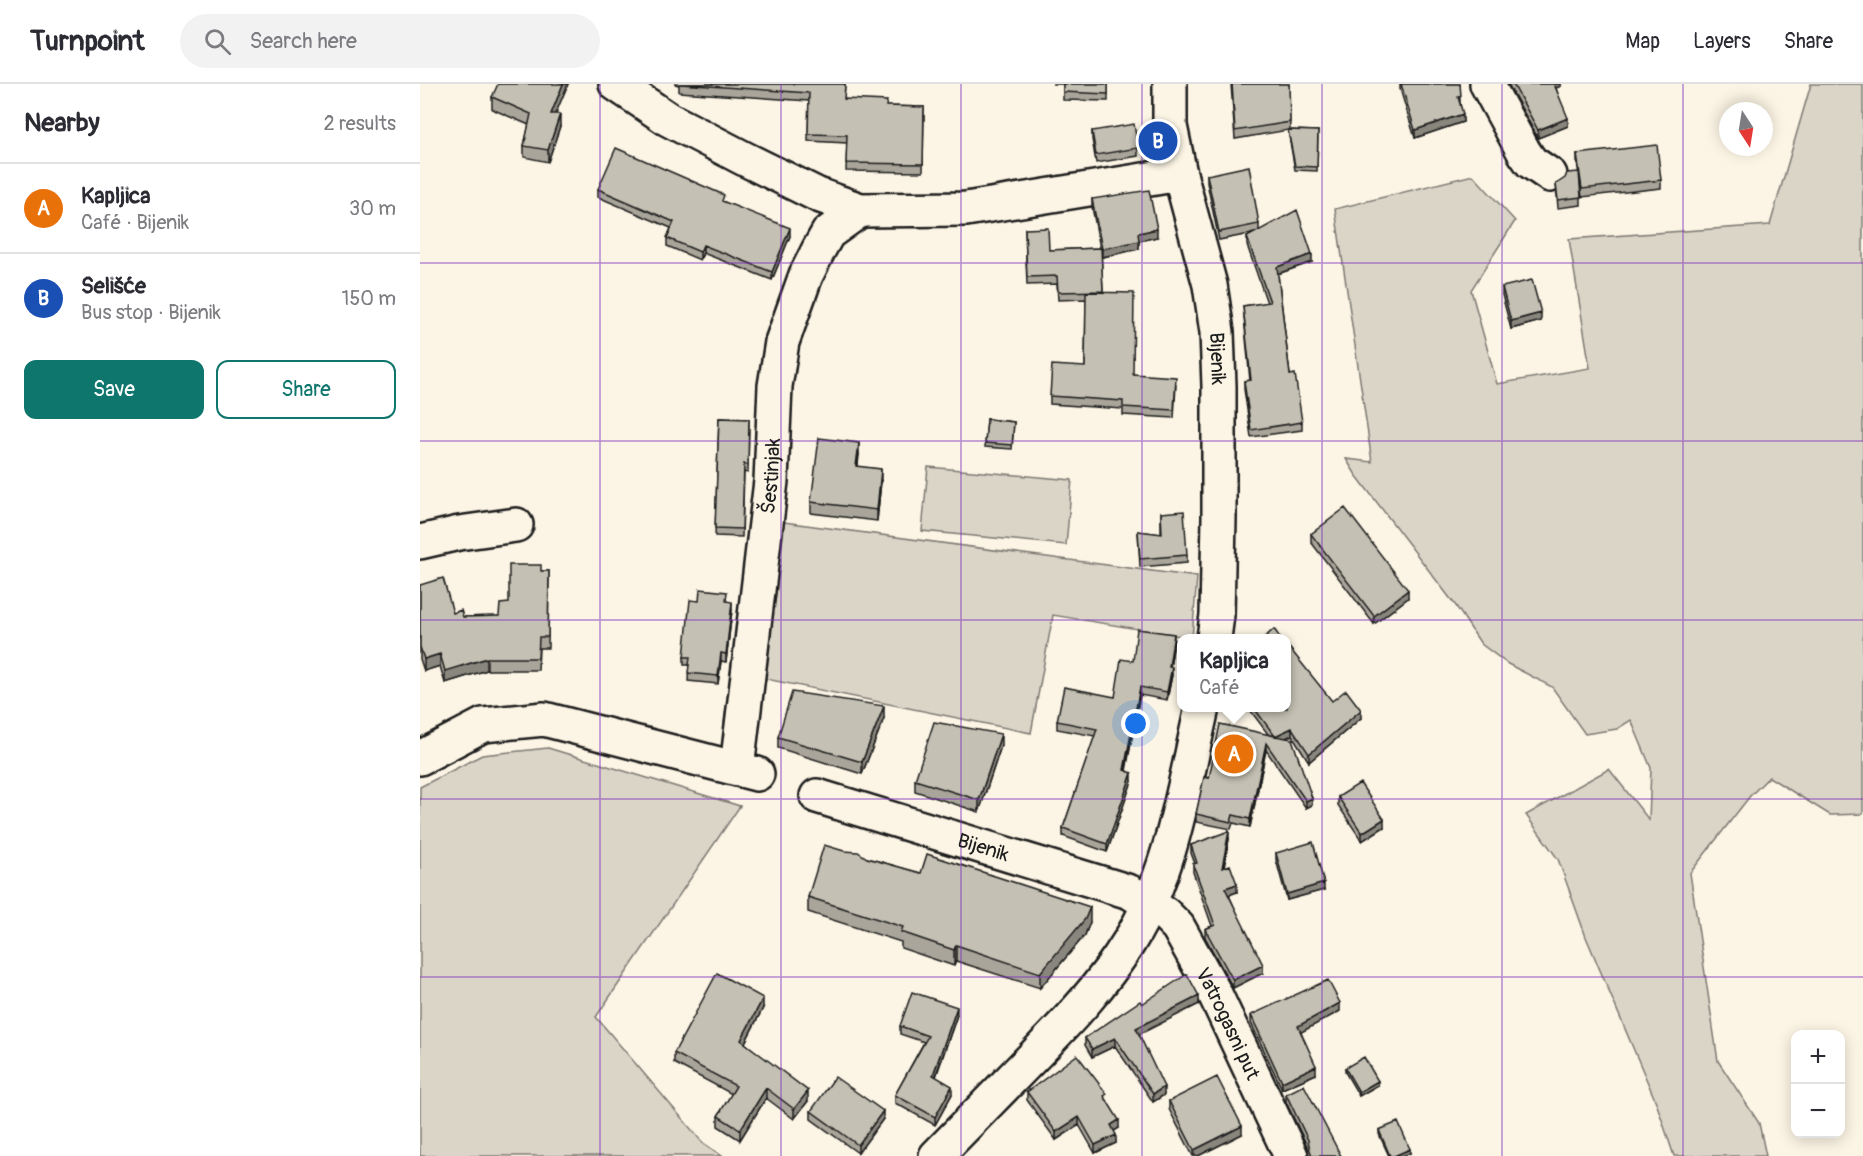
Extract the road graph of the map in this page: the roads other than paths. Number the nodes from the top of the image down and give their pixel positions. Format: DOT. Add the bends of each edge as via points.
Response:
graph roads {
  1 [pos="616,84"];
  2 [pos="1170,84"];
  3 [pos="1487,84"];
  4 [pos="1180,174"];
  5 [pos="1550,175"];
  6 [pos="860,210"];
  7 [pos="516,525"];
  8 [pos="420,542"];
  9 [pos="1215,634"];
  10 [pos="1201,712"];
  11 [pos="420,758"];
  12 [pos="817,796"];
  13 [pos="1149,902"];
  14 [pos="936,1156"];
  15 [pos="1291,1156"];
  1 -- 6 [label="street" via="668,119 743,158 818,195"];
  2 -- 4 [label="street, Bijenik" via="1170,126"];
  3 -- 5 [label="street" via="1524,152"];
  4 -- 6 [label="street" via="966,209"];
  4 -- 9 [label="street, Bijenik" via="1210,285 1217,332 1219,518"];
  6 -- 11 [label="street, Šestinjak" via="828,233 806,275 782,342 775,386 747,771 544,719 483,725"];
  7 -- 8 [label="street"];
  10 -- 13 [label="street" via="1167,854"];
  12 -- 13 [label="street, Bijenik" via="1130,892"];
  13 -- 14 [label="street" via="1130,942 1072,1018"];
  13 -- 15 [label="street, Vatrogasni put" via="1178,927 1191,950"];
}
